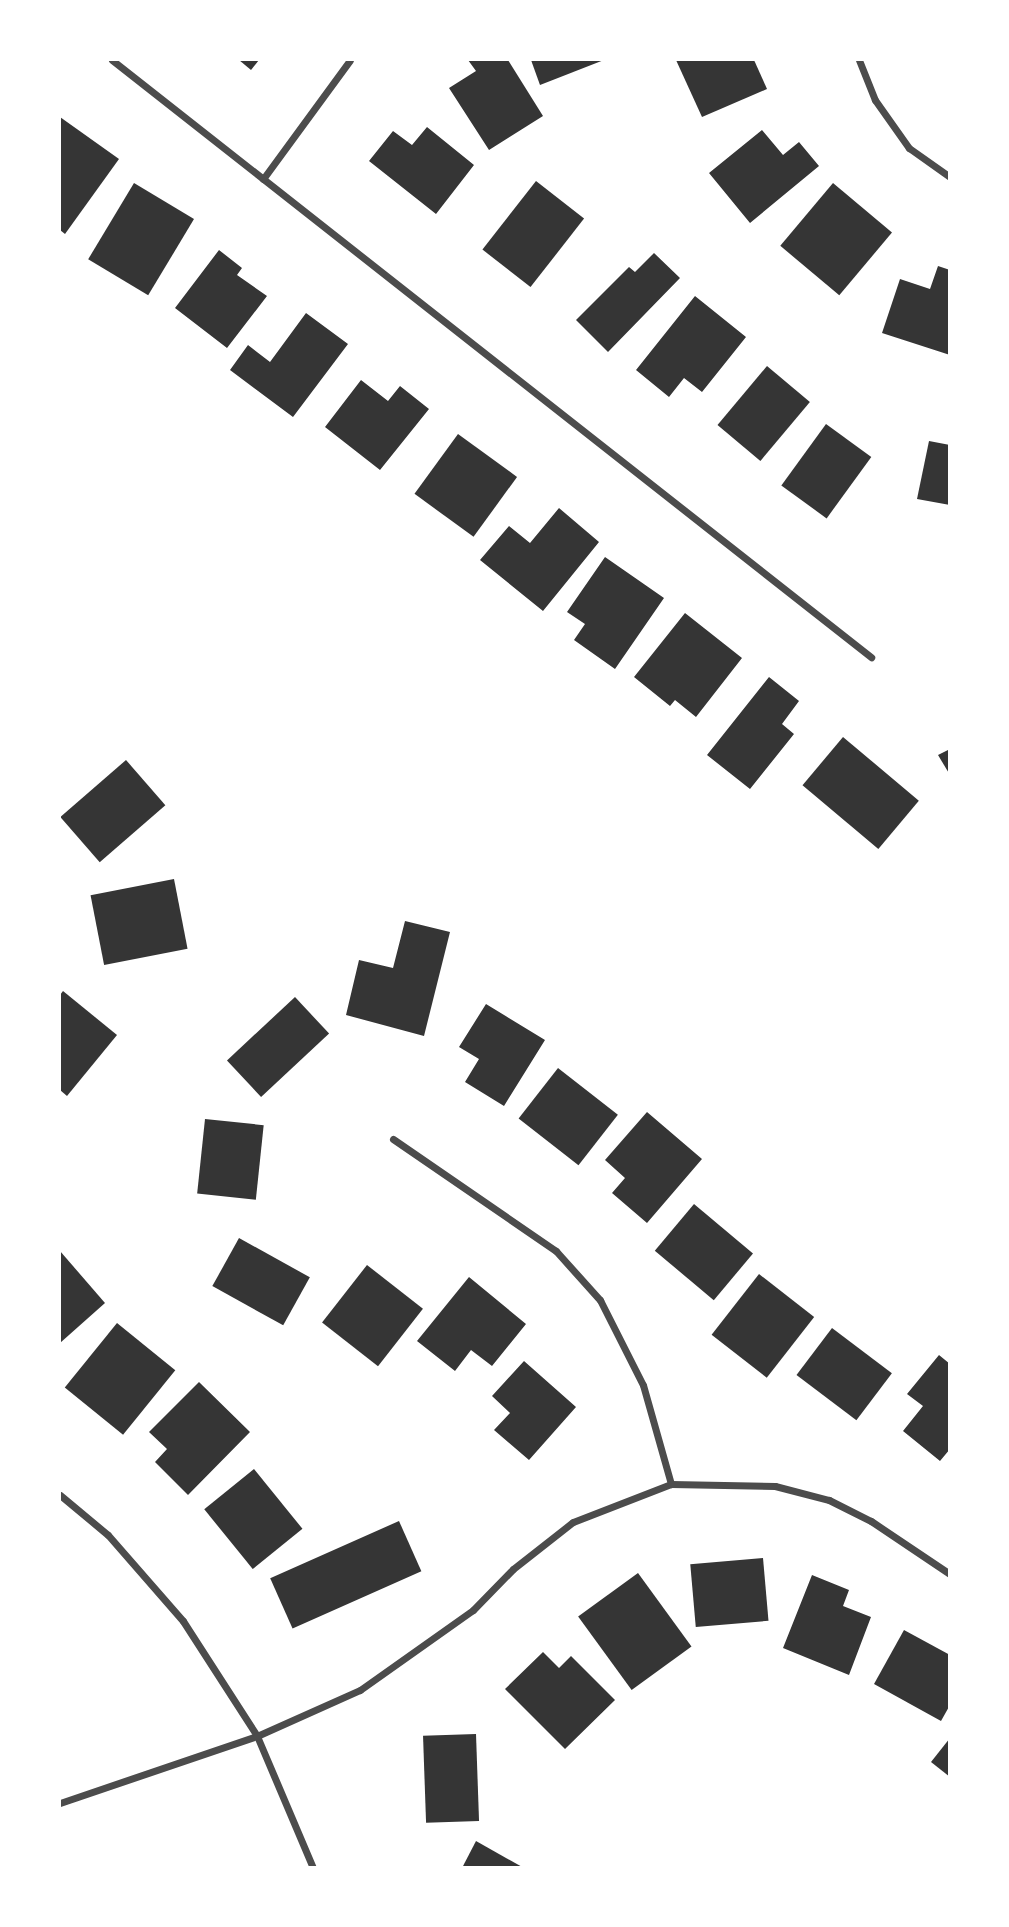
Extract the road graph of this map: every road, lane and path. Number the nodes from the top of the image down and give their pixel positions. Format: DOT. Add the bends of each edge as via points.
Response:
graph roads {
  1 [pos="112,60"];
  2 [pos="350,60"];
  3 [pos="859,60"];
  4 [pos="950,177"];
  5 [pos="263,179"];
  6 [pos="871,657"];
  7 [pos="393,1139"];
  8 [pos="671,1484"];
  9 [pos="60,1495"];
  10 [pos="950,1574"];
  11 [pos="257,1736"];
  12 [pos="60,1803"];
  13 [pos="313,1867"];
  1 -- 5 [label="street"];
  2 -- 5 [label="street"];
  3 -- 4 [label="street" via="875,100 909,148"];
  5 -- 6 [label="street"];
  7 -- 8 [label="street" via="556,1251 600,1300 643,1385"];
  8 -- 10 [label="street" via="775,1486 828,1500 871,1521"];
  8 -- 11 [label="street" via="573,1521 423,1648 360,1690"];
  9 -- 11 [label="street" via="107,1535 183,1621"];
  11 -- 12 [label="street"];
  11 -- 13 [label="street"];
}
